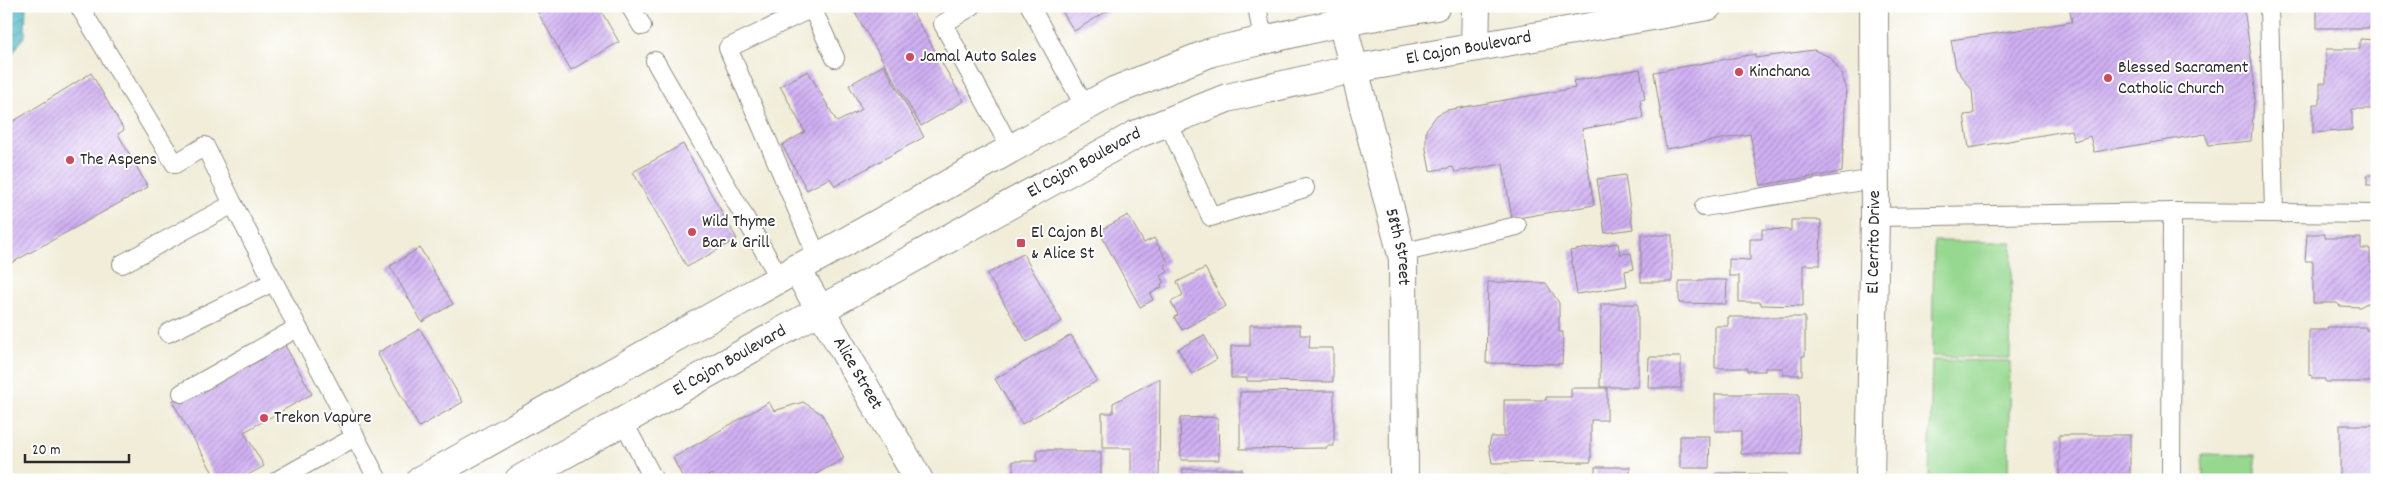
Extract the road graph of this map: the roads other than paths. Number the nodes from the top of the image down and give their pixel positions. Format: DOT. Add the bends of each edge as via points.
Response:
graph roads {
  1 [pos="79,6"];
  2 [pos="630,6"];
  3 [pos="972,6"];
  4 [pos="1030,6"];
  5 [pos="1257,6"];
  6 [pos="1436,6"];
  7 [pos="1476,6"];
  8 [pos="1708,6"];
  9 [pos="1874,6"];
  10 [pos="2269,6"];
  11 [pos="1342,22"];
  12 [pos="642,26"];
  13 [pos="1263,40"];
  14 [pos="1475,47"];
  15 [pos="835,58"];
  16 [pos="655,61"];
  17 [pos="1354,69"];
  18 [pos="1085,107"];
  19 [pos="1168,122"];
  20 [pos="1011,149"];
  21 [pos="1874,179"];
  22 [pos="1305,188"];
  23 [pos="233,204"];
  24 [pos="1704,207"];
  25 [pos="2172,212"];
  26 [pos="2274,213"];
  27 [pos="2377,214"];
  28 [pos="1875,217"];
  29 [pos="1517,226"];
  30 [pos="1401,253"];
  31 [pos="122,264"];
  32 [pos="797,267"];
  33 [pos="273,282"];
  34 [pos="820,310"];
  35 [pos="297,328"];
  36 [pos="168,333"];
  37 [pos="182,392"];
  38 [pos="623,421"];
  39 [pos="355,437"];
  40 [pos="278,480"];
  41 [pos="378,480"];
  42 [pos="421,480"];
  43 [pos="519,480"];
  44 [pos="654,480"];
  45 [pos="919,480"];
  46 [pos="1404,480"];
  47 [pos="1870,480"];
  48 [pos="2171,480"];
  1 -- 23 [label="lane" via="175,164 205,146"];
  2 -- 12 [label="lane"];
  3 -- 20 [label="lane" via="943,24"];
  4 -- 18 [label="lane"];
  5 -- 13 [label="lane"];
  6 -- 11 [label="main road"];
  7 -- 14 [label="main road"];
  8 -- 14 [label="main road, El Cajon Boulevard"];
  9 -- 21 [label="main road, El Cerrito Drive"];
  10 -- 26 [label="lane"];
  11 -- 13 [label="main road"];
  11 -- 17 [label="main road, 58th Street"];
  13 -- 18 [label="main road" via="1212,52 1114,91"];
  14 -- 17 [label="main road, El Cajon Boulevard"];
  15 -- 32 [label="lane" via="812,8 728,48"];
  16 -- 32 [label="lane"];
  17 -- 19 [label="main road, El Cajon Boulevard" via="1227,98"];
  17 -- 30 [label="main road, 58th Street"];
  18 -- 20 [label="main road"];
  19 -- 22 [label="lane" via="1211,217"];
  19 -- 34 [label="main road, El Cajon Boulevard" via="1135,135"];
  20 -- 32 [label="main road"];
  21 -- 24 [label="lane"];
  21 -- 28 [label="main road, El Cerrito Drive"];
  23 -- 31 [label="lane"];
  23 -- 33 [label="lane"];
  25 -- 26 [label="lane"];
  25 -- 28 [label="lane"];
  25 -- 48 [label="lane"];
  26 -- 27 [label="lane"];
  28 -- 47 [label="main road, El Cerrito Drive"];
  29 -- 30 [label="lane"];
  30 -- 46 [label="main road, 58th Street"];
  32 -- 34 [label="main road, Alice Street"];
  32 -- 42 [label="main road"];
  33 -- 35 [label="lane"];
  33 -- 36 [label="lane"];
  34 -- 38 [label="main road, El Cajon Boulevard"];
  34 -- 45 [label="main road, Alice Street"];
  35 -- 37 [label="lane"];
  35 -- 39 [label="lane"];
  38 -- 43 [label="main road, El Cajon Boulevard"];
  38 -- 44 [label="lane"];
  39 -- 40 [label="lane"];
  39 -- 41 [label="lane"];
}
